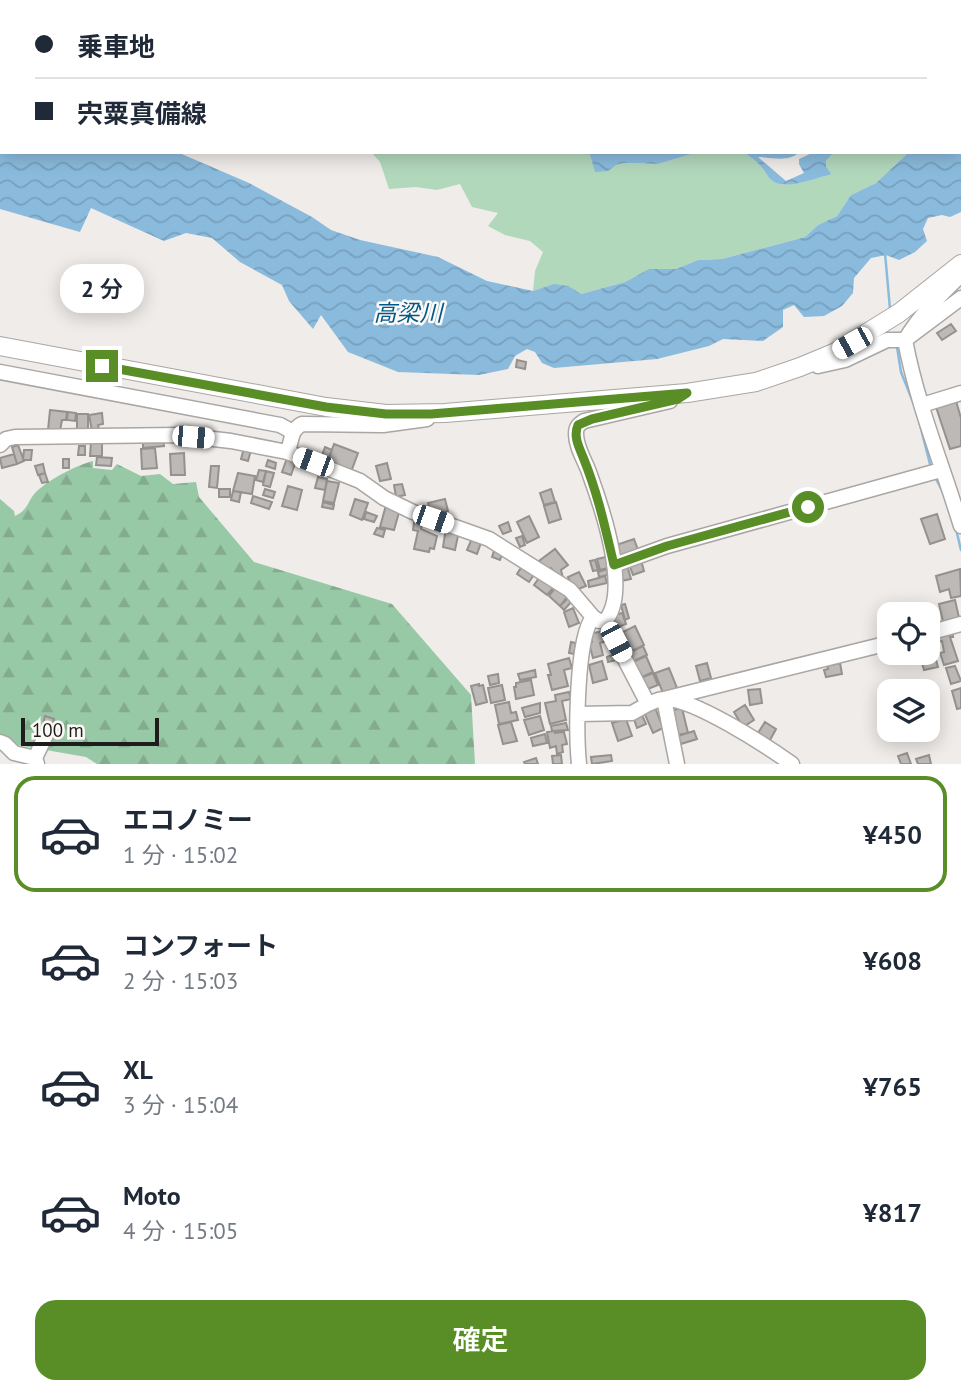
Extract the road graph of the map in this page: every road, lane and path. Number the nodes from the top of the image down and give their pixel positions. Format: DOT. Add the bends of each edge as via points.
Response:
graph roads {
  1 [pos="961,264"];
  2 [pos="961,275"];
  3 [pos="961,298"];
  4 [pos="905,340"];
  5 [pos="0,346"];
  6 [pos="806,365"];
  7 [pos="0,372"];
  8 [pos="687,393"];
  9 [pos="961,393"];
  10 [pos="922,405"];
  11 [pos="445,413"];
  12 [pos="293,432"];
  13 [pos="0,445"];
  14 [pos="287,452"];
  15 [pos="942,470"];
  16 [pos="961,526"];
  17 [pos="614,565"];
  18 [pos="599,619"];
  19 [pos="961,624"];
  20 [pos="940,630"];
  21 [pos="877,646"];
  22 [pos="664,699"];
  23 [pos="648,704"];
  24 [pos="578,714"];
  25 [pos="46,735"];
  26 [pos="0,742"];
  27 [pos="36,761"];
  28 [pos="579,764"];
  29 [pos="677,764"];
  30 [pos="792,764"];
  1 -- 6 [label="main road" via="868,334"];
  2 -- 4 [label="street" via="934,300"];
  3 -- 4 [label="street"];
  4 -- 6 [label="street" via="887,340 845,360"];
  4 -- 10 [label="street"];
  5 -- 11 [label="main road" via="326,407 386,414"];
  6 -- 8 [label="main road" via="756,382"];
  7 -- 12 [label="street" via="280,425"];
  8 -- 11 [label="main road"];
  8 -- 17 [label="street" via="592,419 575,431 601,504"];
  9 -- 10 [label="street"];
  10 -- 15 [label="street"];
  11 -- 12 [label="street" via="383,425 302,424"];
  12 -- 14 [label="street"];
  13 -- 14 [label="street" via="15,437 179,435"];
  14 -- 18 [label="street" via="360,481 413,512 489,539 570,590"];
  15 -- 16 [label="street"];
  15 -- 17 [label="street" via="667,546"];
  17 -- 18 [label="street" via="614,604"];
  18 -- 23 [label="street"];
  18 -- 24 [label="street" via="588,623 583,643"];
  19 -- 20 [label="street"];
  21 -- 22 [label="street"];
  22 -- 23 [label="street"];
  22 -- 29 [label="street"];
  22 -- 30 [label="street" via="713,716"];
  23 -- 24 [label="street" via="632,713"];
  24 -- 28 [label="street"];
  25 -- 27 [label="street"];
  26 -- 27 [label="street"];
}
